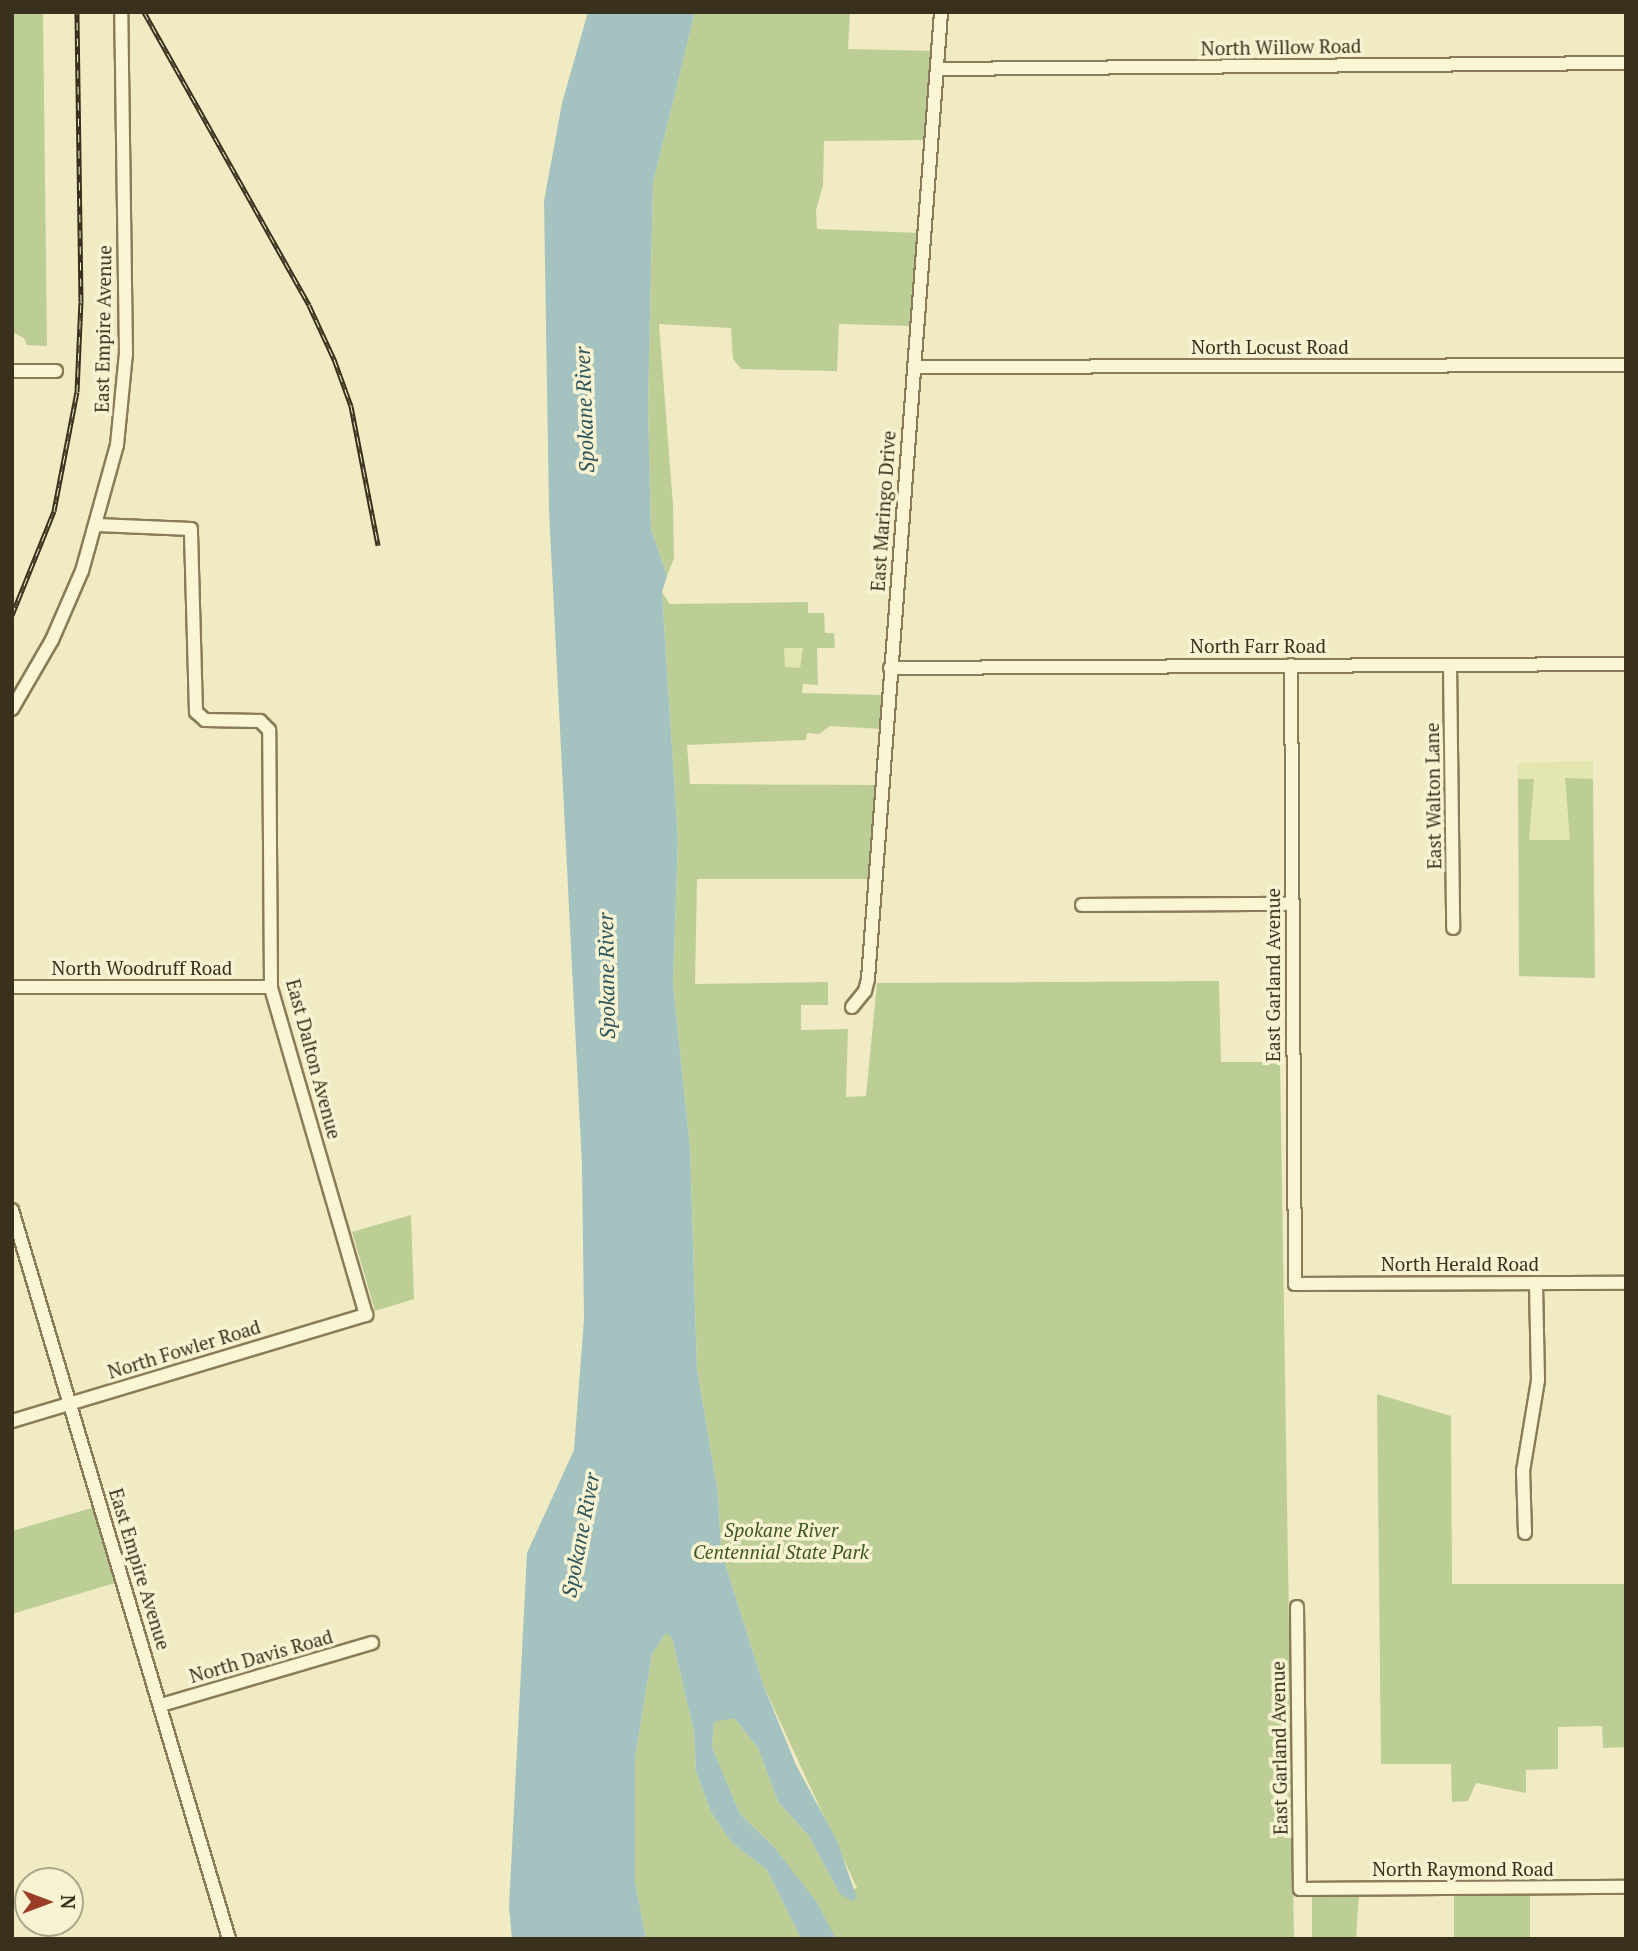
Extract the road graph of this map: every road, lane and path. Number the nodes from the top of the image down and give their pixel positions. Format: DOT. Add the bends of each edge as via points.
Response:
graph roads {
  1 [pos="121,12"];
  2 [pos="942,12"];
  3 [pos="1626,63"];
  4 [pos="937,69"];
  5 [pos="1626,365"];
  6 [pos="914,367"];
  7 [pos="12,370"];
  8 [pos="56,371"];
  9 [pos="97,525"];
  10 [pos="1626,664"];
  11 [pos="1291,665"];
  12 [pos="1450,665"];
  13 [pos="890,668"];
  14 [pos="12,709"];
  15 [pos="1291,904"];
  16 [pos="1082,905"];
  17 [pos="1453,928"];
  18 [pos="12,987"];
  19 [pos="271,987"];
  20 [pos="852,1007"];
  21 [pos="12,1210"];
  22 [pos="1536,1283"];
  23 [pos="1626,1283"];
  24 [pos="1295,1284"];
  25 [pos="366,1315"];
  26 [pos="71,1403"];
  27 [pos="12,1421"];
  28 [pos="1525,1533"];
  29 [pos="1297,1607"];
  30 [pos="372,1643"];
  31 [pos="161,1705"];
  32 [pos="1626,1887"];
  33 [pos="1300,1889"];
  34 [pos="229,1939"];
  1 -- 9 [label="street, East Empire Avenue" via="126,354 117,445"];
  2 -- 4 [label="street, East Maringo Drive"];
  3 -- 4 [label="street, North Willow Road"];
  4 -- 6 [label="street, East Maringo Drive"];
  5 -- 6 [label="street, North Locust Road"];
  6 -- 13 [label="street, East Maringo Drive"];
  7 -- 8 [label="street"];
  9 -- 14 [label="street, East Empire Avenue" via="62,618"];
  9 -- 19 [label="street, East Dalton Avenue" via="191,529 194,705 199,717 265,724 270,737"];
  10 -- 12 [label="street, North Farr Road"];
  11 -- 12 [label="street, North Farr Road"];
  11 -- 13 [label="street, North Farr Road"];
  11 -- 15 [label="street, East Garland Avenue"];
  12 -- 17 [label="street, East Walton Lane"];
  13 -- 20 [label="street, East Maringo Drive" via="868,979"];
  15 -- 16 [label="street"];
  15 -- 24 [label="street, East Garland Avenue"];
  18 -- 19 [label="street, North Woodruff Road"];
  19 -- 25 [label="street, East Dalton Avenue"];
  21 -- 26 [label="street, East Empire Avenue"];
  22 -- 23 [label="street, North Herald Road"];
  22 -- 24 [label="street, North Herald Road"];
  22 -- 28 [label="street" via="1538,1380 1523,1471"];
  25 -- 26 [label="street, North Fowler Road"];
  26 -- 27 [label="street, North Fowler Road"];
  26 -- 31 [label="street, East Empire Avenue"];
  29 -- 33 [label="street, East Garland Avenue"];
  30 -- 31 [label="street, North Davis Road"];
  31 -- 34 [label="street, East Empire Avenue"];
  32 -- 33 [label="street, North Raymond Road"];
}
